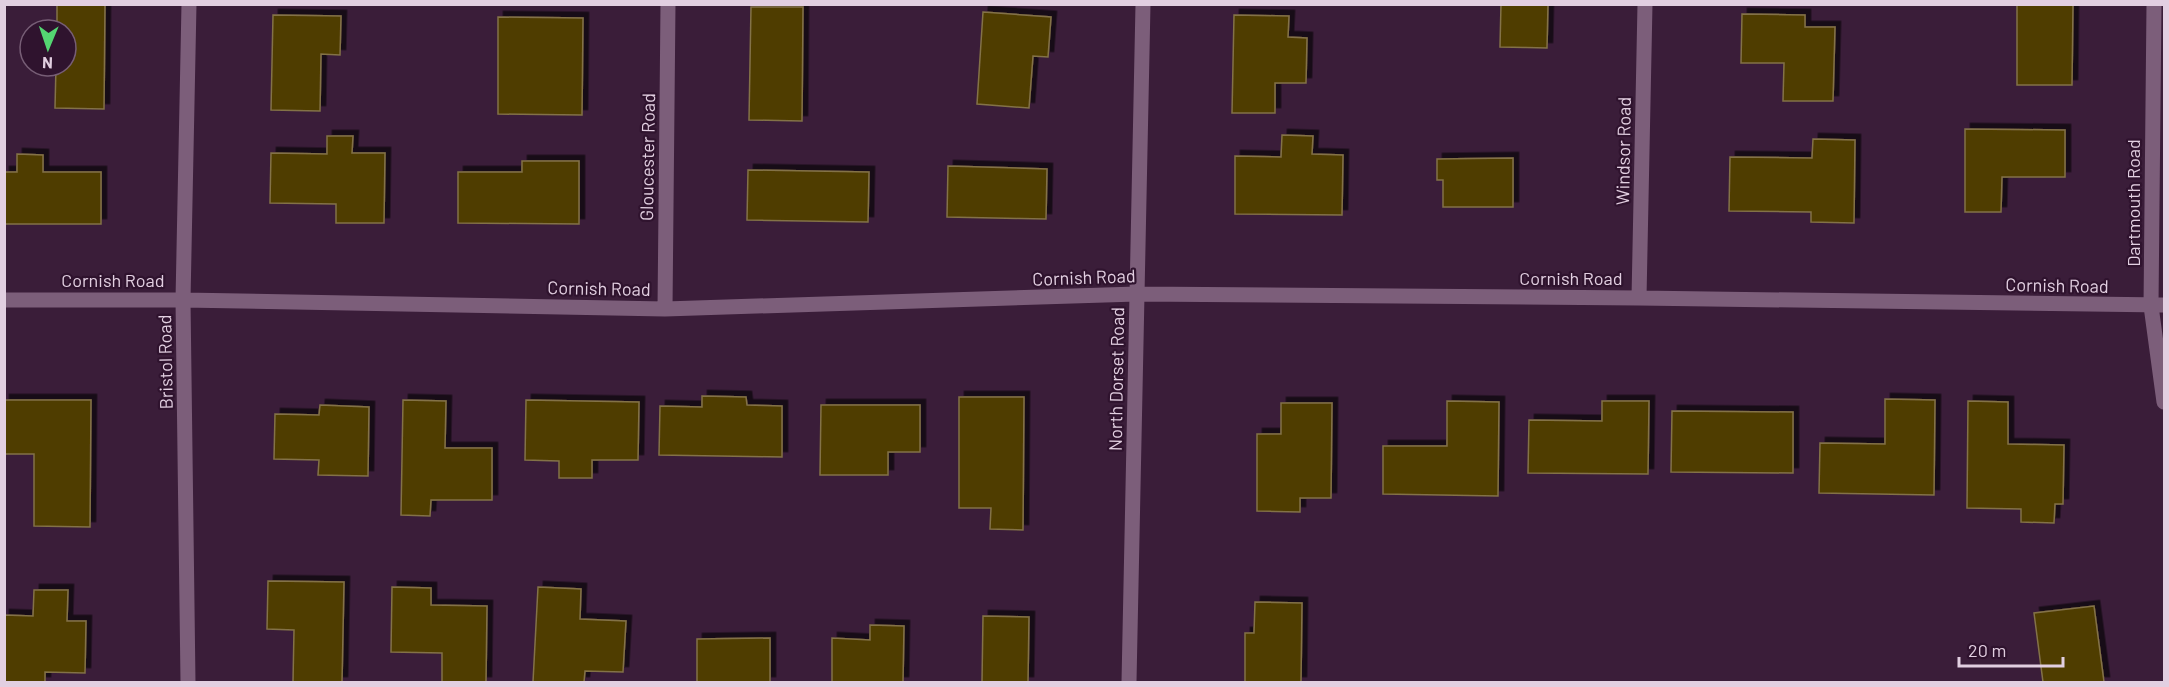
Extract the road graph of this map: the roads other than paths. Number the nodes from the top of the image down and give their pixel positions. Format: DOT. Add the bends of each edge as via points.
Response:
graph roads {
  1 [pos="189,4"];
  2 [pos="668,4"];
  3 [pos="1143,4"];
  4 [pos="1645,4"];
  5 [pos="2154,4"];
  6 [pos="1137,294"];
  7 [pos="1639,298"];
  8 [pos="4,300"];
  9 [pos="183,300"];
  10 [pos="2158,306"];
  11 [pos="665,309"];
  12 [pos="2164,402"];
  13 [pos="188,682"];
  14 [pos="1129,682"];
  1 -- 9 [label="street, Bristol Road"];
  2 -- 11 [label="street, Gloucester Road"];
  3 -- 6 [label="street, North Dorset Road"];
  4 -- 7 [label="street, Windsor Road"];
  5 -- 10 [label="street, Dartmouth Road"];
  6 -- 7 [label="street, Cornish Road"];
  6 -- 11 [label="street, Cornish Road"];
  6 -- 14 [label="street, North Dorset Road"];
  7 -- 10 [label="street, Cornish Road"];
  8 -- 9 [label="street, Cornish Road"];
  9 -- 11 [label="street, Cornish Road"];
  9 -- 13 [label="street, Bristol Road"];
  10 -- 12 [label="street, Dartmouth Road"];
}
